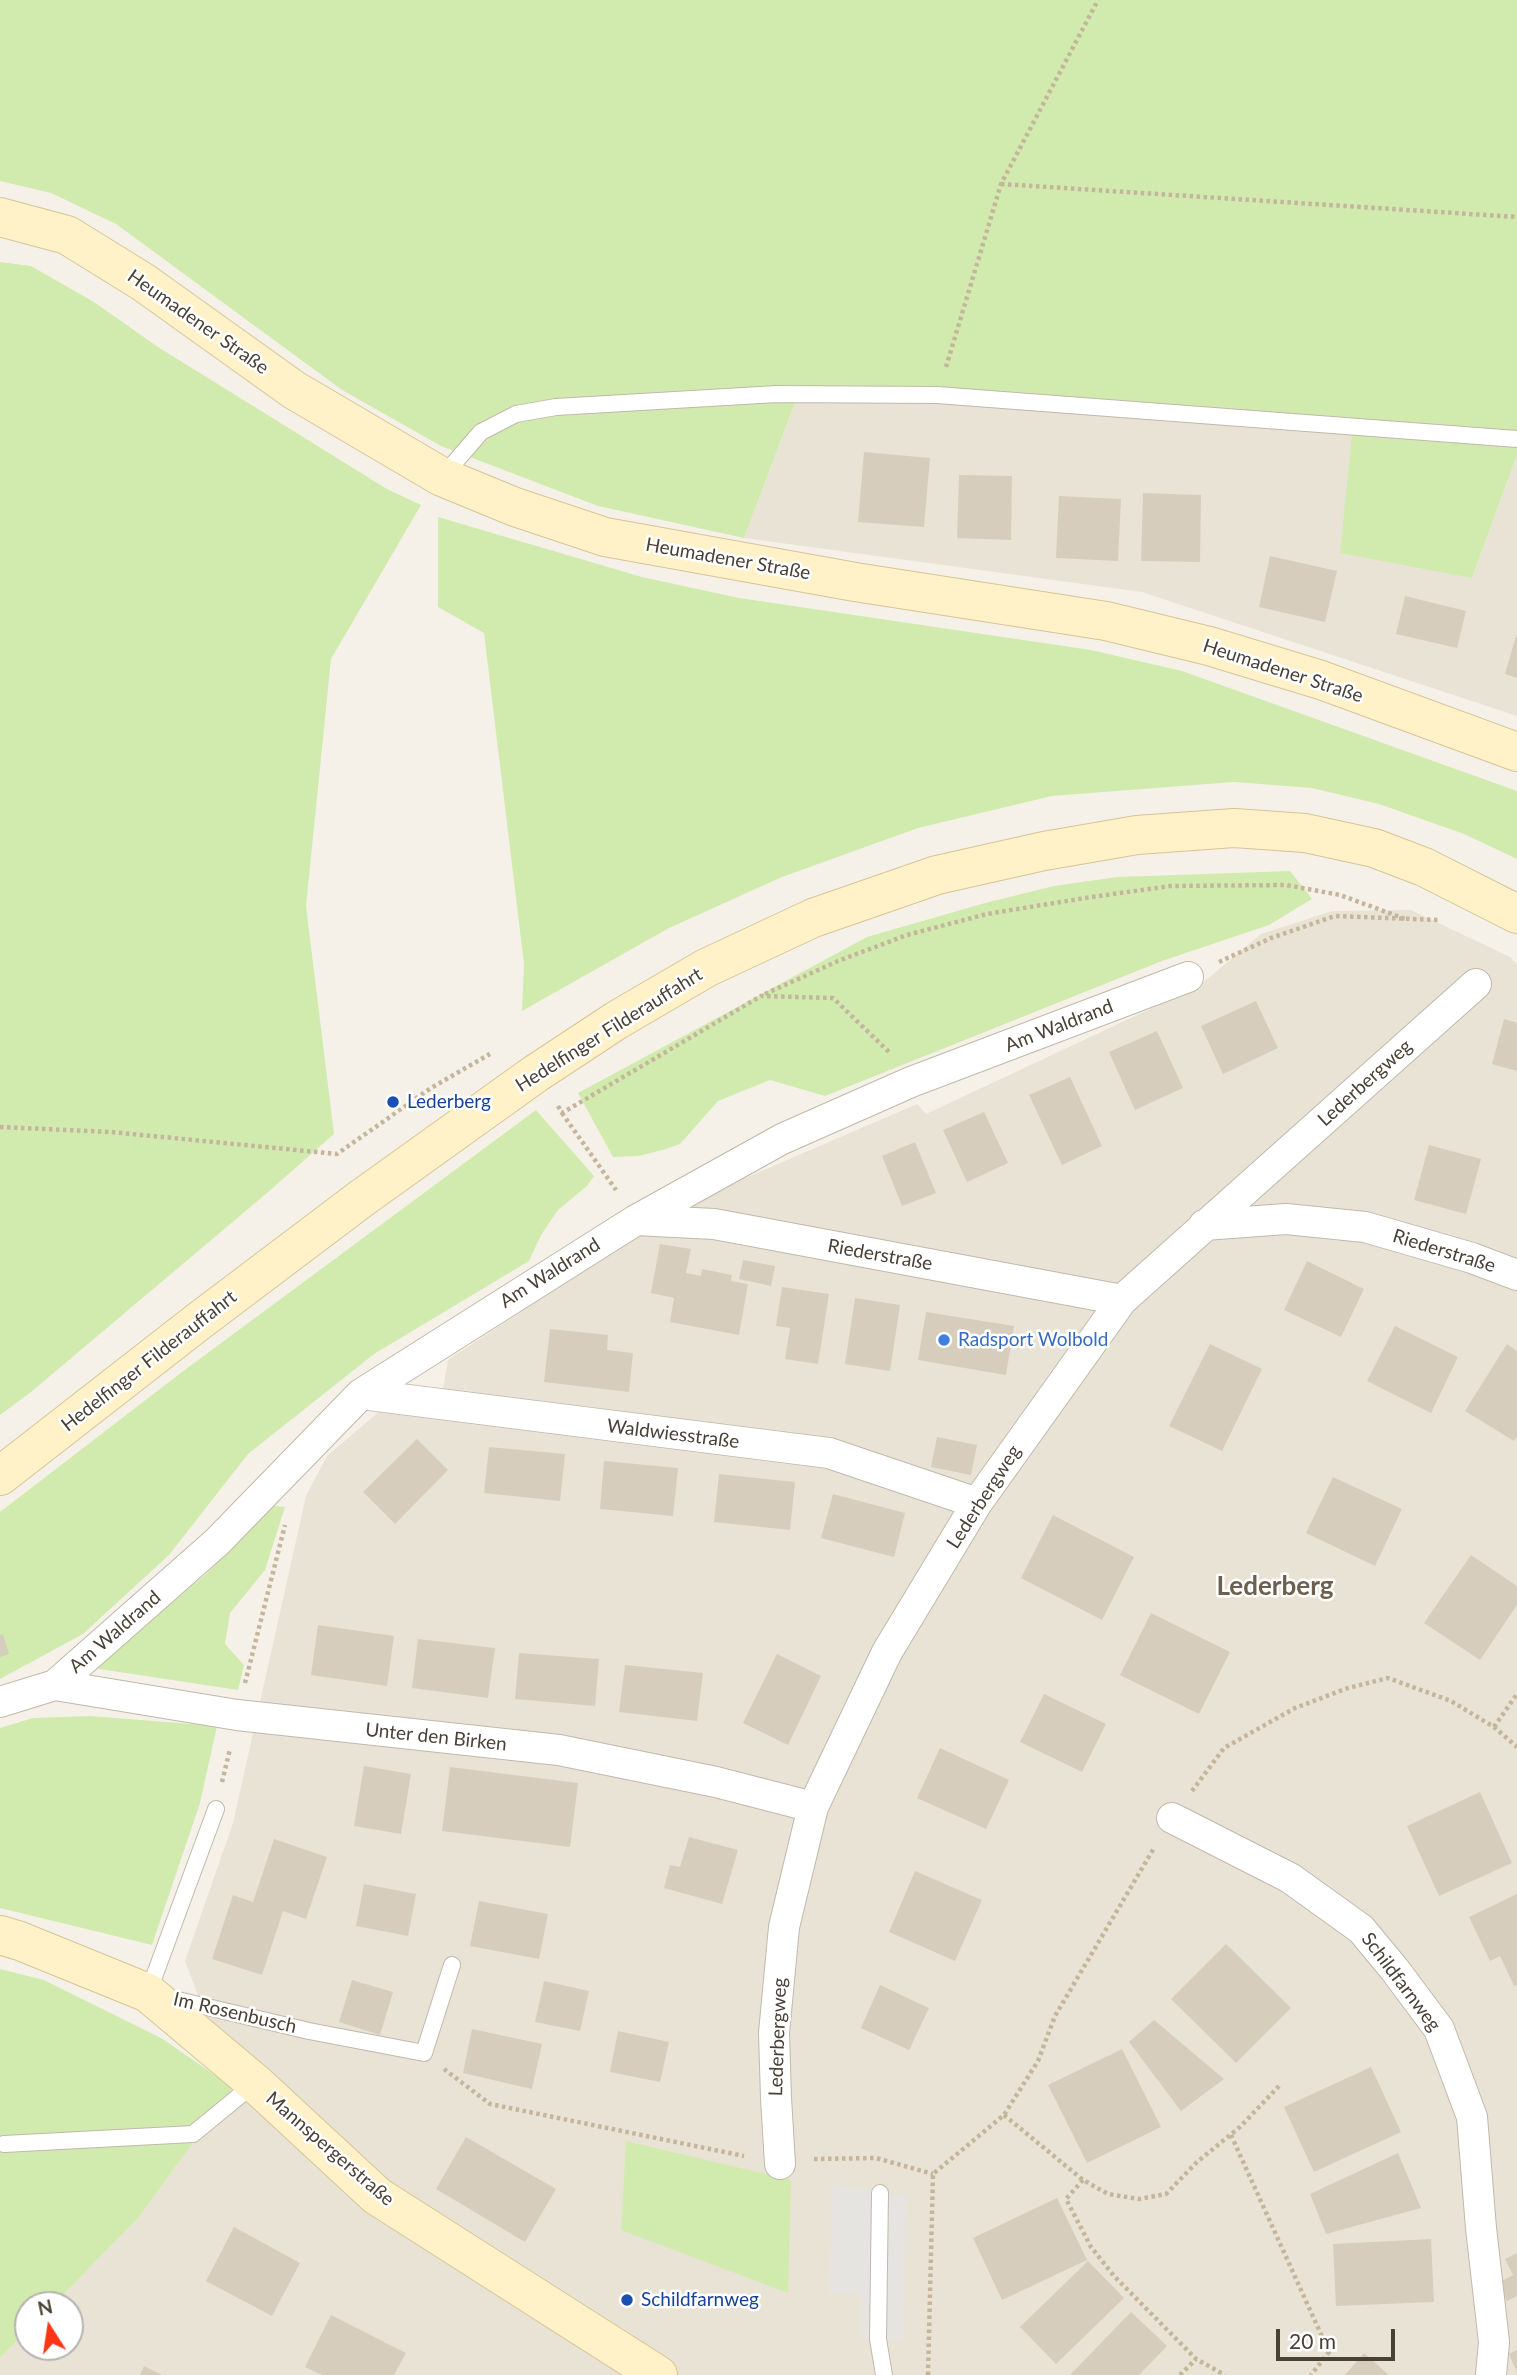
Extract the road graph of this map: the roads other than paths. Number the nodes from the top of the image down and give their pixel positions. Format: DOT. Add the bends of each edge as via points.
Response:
graph roads {
  1 [pos="0,217"];
  2 [pos="1517,439"];
  3 [pos="442,477"];
  4 [pos="1517,752"];
  5 [pos="1517,914"];
  6 [pos="1188,977"];
  7 [pos="1476,984"];
  8 [pos="636,1220"];
  9 [pos="1205,1225"];
  10 [pos="1517,1275"];
  11 [pos="1122,1300"];
  12 [pos="361,1394"];
  13 [pos="0,1476"];
  14 [pos="977,1503"];
  15 [pos="55,1685"];
  16 [pos="0,1702"];
  17 [pos="813,1807"];
  18 [pos="216,1809"];
  19 [pos="1172,1818"];
  20 [pos="0,1935"];
  21 [pos="452,1965"];
  22 [pos="148,1993"];
  23 [pos="255,2083"];
  24 [pos="4,2144"];
  25 [pos="780,2164"];
  26 [pos="880,2193"];
  27 [pos="657,2375"];
  28 [pos="884,2375"];
  29 [pos="1491,2375"];
  1 -- 3 [label="main road, Heumadener Straße" via="67,235 143,282 295,390"];
  2 -- 3 [label="lane" via="937,394 777,394 516,414 481,432"];
  3 -- 4 [label="main road, Heumadener Straße" via="605,537 1106,621 1209,646 1321,680"];
  5 -- 13 [label="main road, Hedelfinger Filderauffahrt" via="1387,853 1305,832 1234,828 1137,835 1044,851 937,875 813,918 706,968 535,1074 362,1198"];
  6 -- 8 [label="street, Am Waldrand" via="911,1082 782,1139"];
  7 -- 9 [label="street, Lederbergweg"];
  8 -- 11 [label="street, Riederstraße" via="714,1224"];
  8 -- 12 [label="street, Am Waldrand"];
  9 -- 10 [label="street, Riederstraße" via="1286,1219 1365,1227"];
  9 -- 11 [label="street, Lederbergweg"];
  11 -- 14 [label="street, Lederbergweg"];
  12 -- 14 [label="street, Waldwiesstraße" via="829,1453"];
  12 -- 15 [label="street, Am Waldrand" via="216,1542"];
  14 -- 17 [label="street, Lederbergweg" via="887,1653"];
  15 -- 16 [label="street, Am Waldrand"];
  15 -- 17 [label="street, Unter den Birken" via="237,1715 559,1750"];
  17 -- 25 [label="street, Lederbergweg" via="784,1927 780,1967 775,2033"];
  18 -- 22 [label="lane, Im Rosenbusch"];
  19 -- 29 [label="street, Schildfarnweg" via="1290,1878 1361,1929 1439,2028 1472,2117 1494,2342"];
  20 -- 22 [label="main road, Mannspergerstraße"];
  21 -- 22 [label="lane, Im Rosenbusch" via="424,2053"];
  22 -- 23 [label="main road, Mannspergerstraße"];
  23 -- 24 [label="lane" via="193,2134"];
  23 -- 27 [label="main road, Mannspergerstraße" via="377,2196"];
  26 -- 28 [label="lane" via="878,2339"];
}
